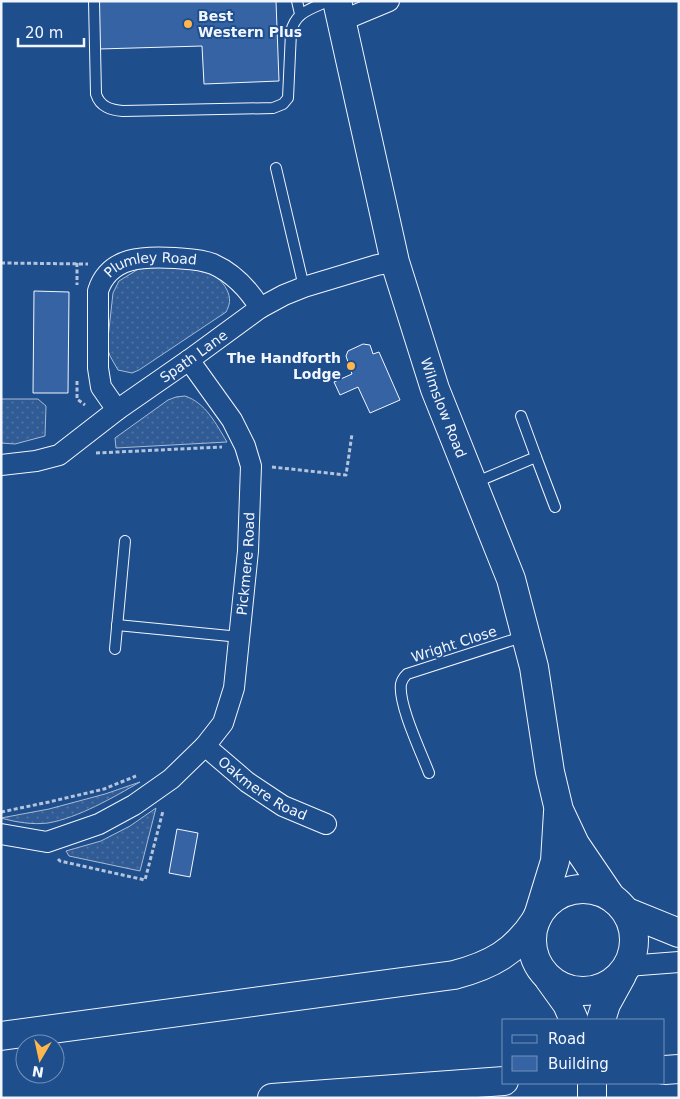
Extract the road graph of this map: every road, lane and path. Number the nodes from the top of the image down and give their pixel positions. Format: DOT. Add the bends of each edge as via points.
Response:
graph roads {
  1 [pos="94,1"];
  2 [pos="297,1"];
  3 [pos="389,1"];
  4 [pos="335,8"];
  5 [pos="300,14"];
  6 [pos="276,168"];
  7 [pos="395,262"];
  8 [pos="1,263"];
  9 [pos="114,267"];
  10 [pos="304,287"];
  11 [pos="260,308"];
  12 [pos="190,360"];
  13 [pos="118,410"];
  14 [pos="521,416"];
  15 [pos="352,434"];
  16 [pos="245,446"];
  17 [pos="59,455"];
  18 [pos="536,457"];
  19 [pos="1,465"];
  20 [pos="251,466"];
  21 [pos="473,484"];
  22 [pos="555,507"];
  23 [pos="125,541"];
  24 [pos="117,625"];
  25 [pos="526,635"];
  26 [pos="240,637"];
  27 [pos="115,649"];
  28 [pos="205,746"];
  29 [pos="144,772"];
  30 [pos="429,773"];
  31 [pos="171,779"];
  32 [pos="558,810"];
  33 [pos="1,812"];
  34 [pos="326,824"];
  35 [pos="1,834"];
  36 [pos="47,842"];
  37 [pos="619,904"];
  38 [pos="538,916"];
  39 [pos="679,933"];
  40 [pos="679,962"];
  41 [pos="625,970"];
  42 [pos="547,976"];
  43 [pos="574,1019"];
  44 [pos="600,1019"];
  45 [pos="1,1036"];
  46 [pos="679,1069"];
  47 [pos="665,1070"];
  48 [pos="502,1081"];
  49 [pos="592,1084"];
  50 [pos="272,1098"];
  51 [pos="592,1098"];
  1 -- 5 [label="lane" via="96,94 105,107 123,111 273,108 283,104 288,98 291,32"];
  2 -- 5 [label="lane"];
  3 -- 4 [label="street"];
  4 -- 5 [label="lane"];
  4 -- 7 [label="main road, Wilmslow Road"];
  6 -- 10 [label="lane"];
  7 -- 10 [label="street, Spath Lane"];
  7 -- 21 [label="main road, Wilmslow Road" via="435,389"];
  8 -- 9 [label="path" via="76,263"];
  9 -- 11 [label="street, Plumley Road" via="133,258 153,257 213,264 250,291"];
  9 -- 13 [label="street, Plumley Road" via="98,291 98,368 102,387"];
  10 -- 11 [label="street, Spath Lane"];
  11 -- 12 [label="street, Spath Lane"];
  12 -- 13 [label="street, Spath Lane"];
  12 -- 16 [label="street, Pickmere Road" via="232,420"];
  13 -- 17 [label="street, Spath Lane"];
  14 -- 18 [label="lane"];
  15 -- 20 [label="path" via="346,475"];
  16 -- 17 [label="path"];
  16 -- 20 [label="street, Pickmere Road"];
  17 -- 19 [label="street, Spath Lane"];
  18 -- 21 [label="lane"];
  18 -- 22 [label="lane"];
  20 -- 26 [label="street, Pickmere Road"];
  21 -- 25 [label="main road, Wilmslow Road" via="511,580"];
  23 -- 24 [label="lane"];
  24 -- 26 [label="lane"];
  24 -- 27 [label="lane"];
  25 -- 30 [label="lane, Wright Close" via="407,674 402,680 400,686 405,708"];
  25 -- 32 [label="main road, Wilmslow Road"];
  26 -- 28 [label="street, Pickmere Road" via="234,688 223,723"];
  28 -- 31 [label="street, Pickmere Road"];
  28 -- 34 [label="street, Oakmere Road" via="247,782 283,806"];
  29 -- 33 [label="path" via="104,789"];
  31 -- 36 [label="street, Pickmere Road" via="99,824"];
  31 -- 36 [label="path" via="145,880 60,861"];
  32 -- 37 [label="main road, Wilmslow Road" via="575,844"];
  32 -- 38 [label="main road, Wilmslow Road" via="555,861"];
  35 -- 36 [label="street, Pickmere Road"];
  37 -- 38 [label="main road" via="592,890 578,889 554,897"];
  37 -- 39 [label="main road"];
  37 -- 41 [label="main road" via="634,929 633,954"];
  38 -- 42 [label="main road" via="532,936 533,949"];
  38 -- 45 [label="main road" via="526,935 504,955 454,975"];
  40 -- 41 [label="street"];
  41 -- 42 [label="main road" via="610,984 584,991 557,984"];
  41 -- 44 [label="main road"];
  42 -- 43 [label="main road"];
  46 -- 47 [label="main road"];
  48 -- 50 [label="main road"];
  49 -- 51 [label="main road"];
}
